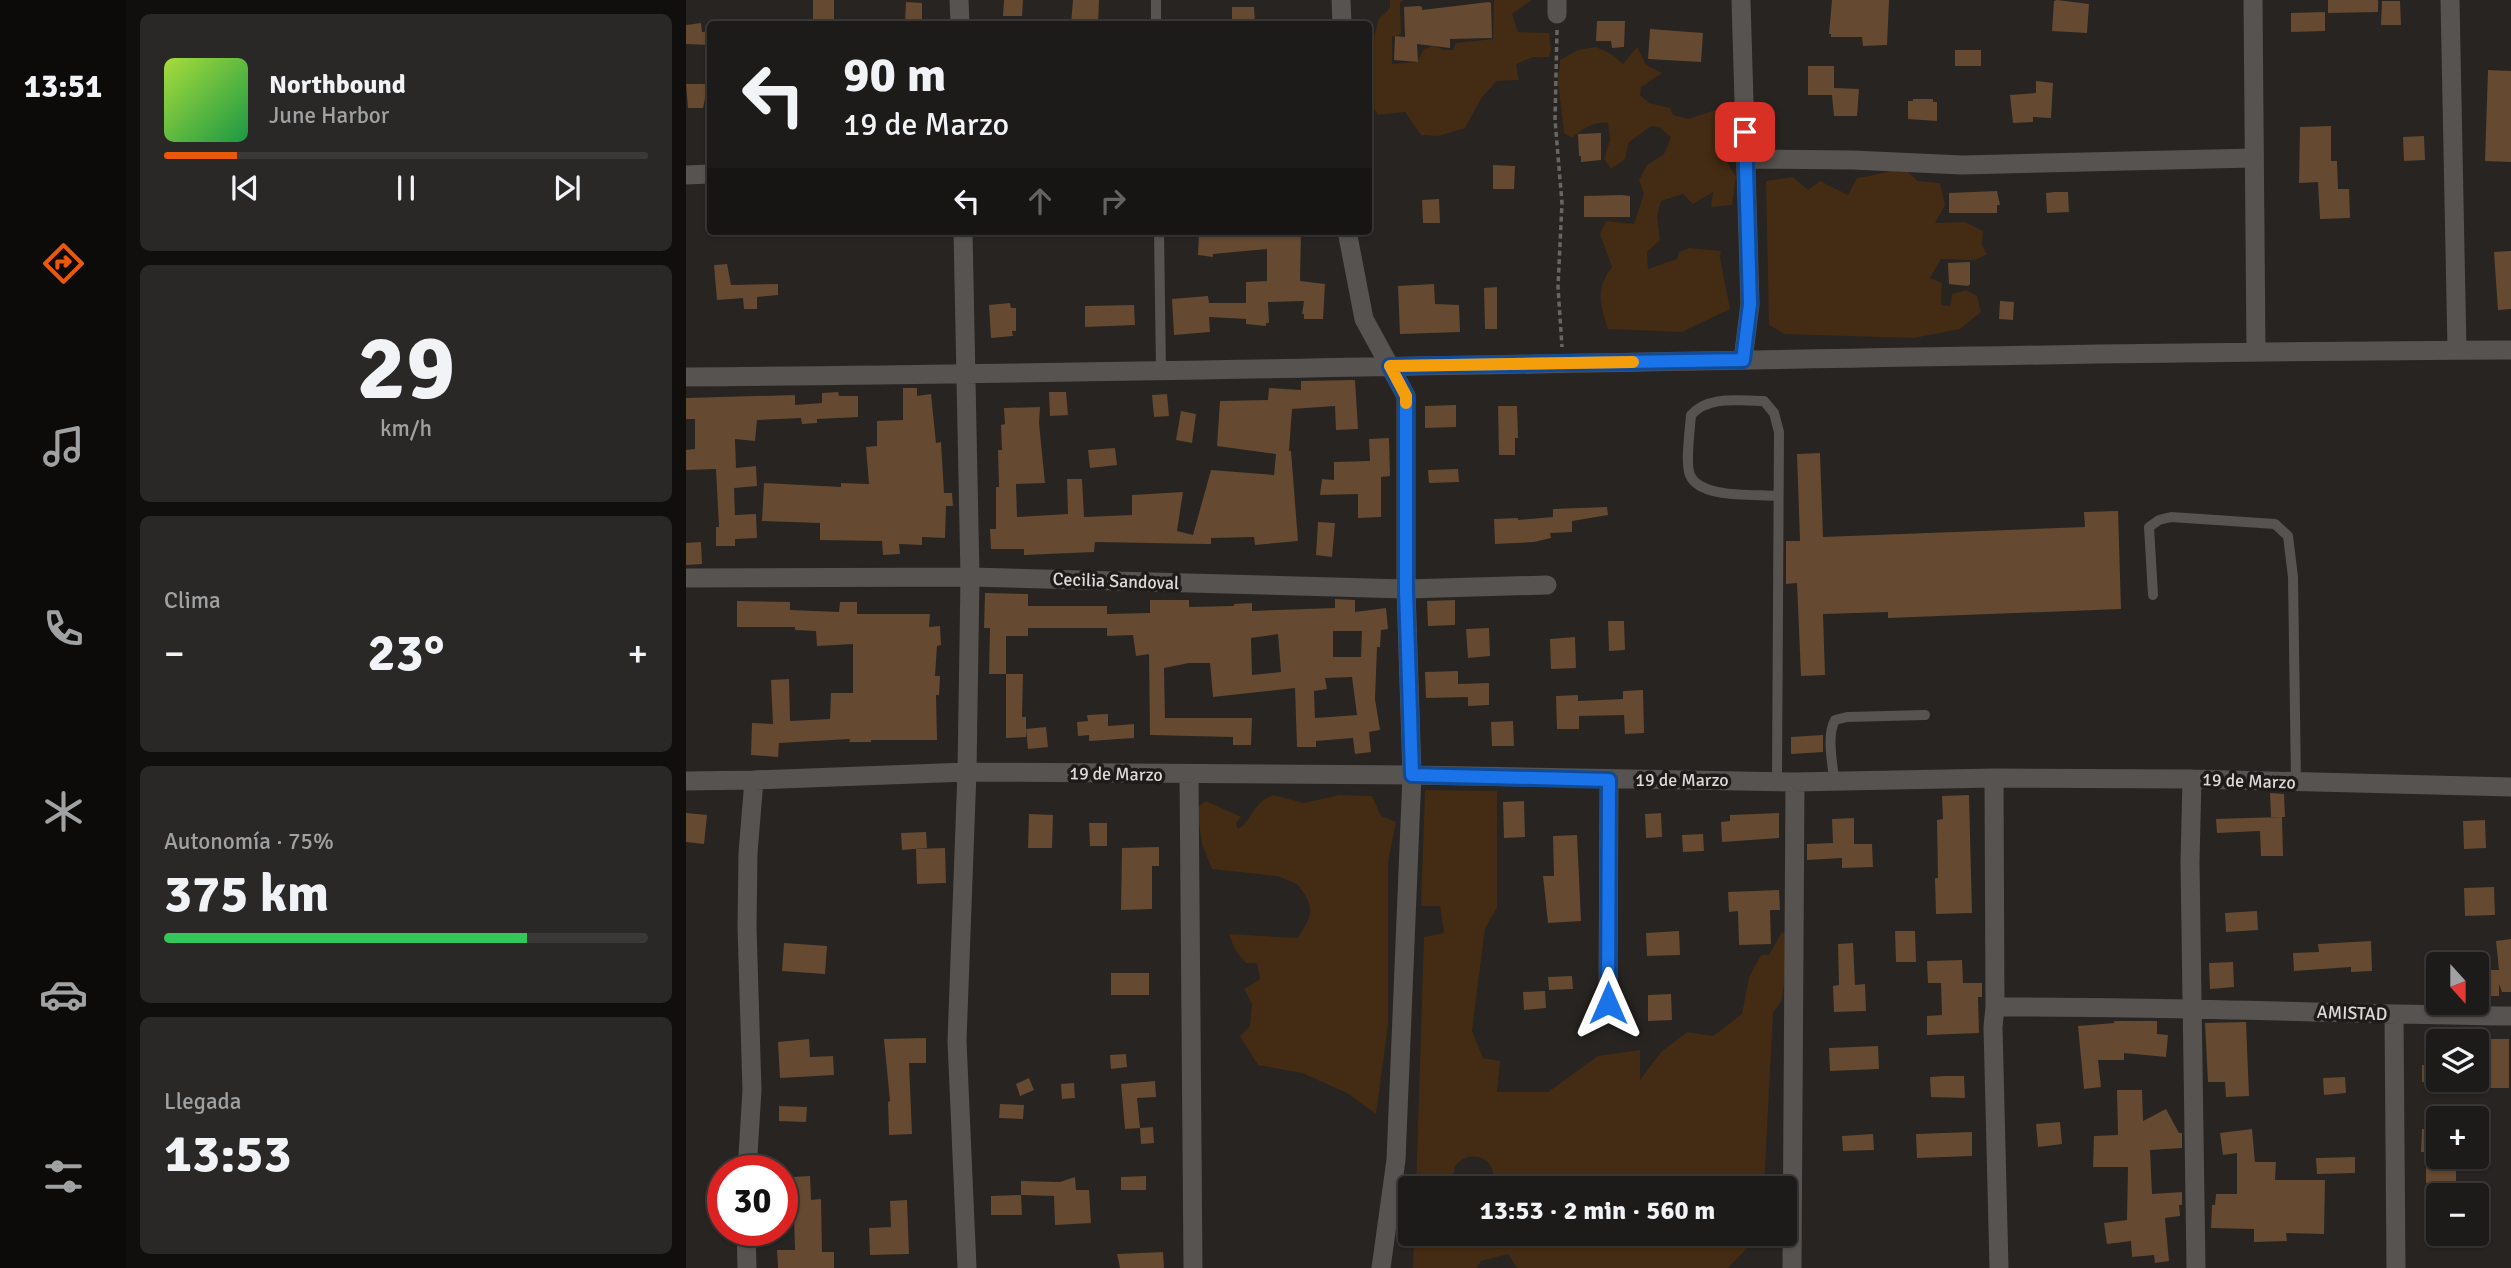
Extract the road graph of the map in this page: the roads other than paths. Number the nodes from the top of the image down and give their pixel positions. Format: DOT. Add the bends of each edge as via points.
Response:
graph roads {
  1 [pos="959,0"];
  2 [pos="1156,0"];
  3 [pos="1341,0"];
  4 [pos="1741,0"];
  5 [pos="2253,0"];
  6 [pos="2450,0"];
  7 [pos="960,21"];
  8 [pos="1156,21"];
  9 [pos="1342,21"];
  10 [pos="2254,158"];
  11 [pos="1746,159"];
  12 [pos="707,174"];
  13 [pos="686,175"];
  14 [pos="963,235"];
  15 [pos="1159,235"];
  16 [pos="1348,235"];
  17 [pos="2456,350"];
  18 [pos="2511,350"];
  19 [pos="2256,352"];
  20 [pos="1743,360"];
  21 [pos="1390,366"];
  22 [pos="1161,371"];
  23 [pos="965,375"];
  24 [pos="686,377"];
  25 [pos="1777,496"];
  26 [pos="970,577"];
  27 [pos="686,578"];
  28 [pos="1547,585"];
  29 [pos="1406,589"];
  30 [pos="2153,594"];
  31 [pos="1925,715"];
  32 [pos="967,772"];
  33 [pos="1188,775"];
  34 [pos="1412,775"];
  35 [pos="1994,778"];
  36 [pos="2192,779"];
  37 [pos="686,780"];
  38 [pos="754,780"];
  39 [pos="1609,780"];
  40 [pos="1786,781"];
  41 [pos="1835,782"];
  42 [pos="2296,783"];
  43 [pos="2511,787"];
  44 [pos="1608,1003"];
  45 [pos="1995,1007"];
  46 [pos="2193,1009"];
  47 [pos="2395,1015"];
  48 [pos="2511,1016"];
  49 [pos="748,1155"];
  50 [pos="746,1246"];
  51 [pos="747,1268"];
  52 [pos="967,1268"];
  53 [pos="1193,1268"];
  54 [pos="1381,1268"];
  55 [pos="1792,1268"];
  56 [pos="1999,1268"];
  57 [pos="2196,1268"];
  58 [pos="2396,1268"];
  1 -- 7 [label="street"];
  2 -- 8 [label="lane"];
  3 -- 9 [label="street"];
  4 -- 11 [label="street"];
  5 -- 10 [label="street"];
  6 -- 17 [label="street"];
  10 -- 11 [label="street" via="1962,165"];
  10 -- 19 [label="street"];
  11 -- 20 [label="street" via="1750,304"];
  12 -- 13 [label="street"];
  14 -- 23 [label="street"];
  15 -- 22 [label="lane"];
  16 -- 21 [label="street" via="1364,319"];
  17 -- 18 [label="street"];
  17 -- 19 [label="street"];
  19 -- 20 [label="street"];
  20 -- 21 [label="street"];
  21 -- 22 [label="street"];
  21 -- 29 [label="street" via="1406,396"];
  22 -- 23 [label="street"];
  23 -- 24 [label="street"];
  23 -- 26 [label="street"];
  25 -- 25 [label="lane" via="1779,432 1774,413 1764,401 1699,406 1691,415 1688,474 1696,485 1709,492"];
  25 -- 40 [label="lane"];
  26 -- 27 [label="street, Cecilia Sandoval"];
  26 -- 29 [label="street, Cecilia Sandoval"];
  26 -- 32 [label="street"];
  28 -- 29 [label="street, Cecilia Sandoval"];
  29 -- 34 [label="street"];
  30 -- 42 [label="lane" via="2149,527 2159,520 2275,524 2287,536 2293,577"];
  31 -- 41 [label="lane" via="1835,720 1831,741"];
  32 -- 33 [label="street, 19 de Marzo"];
  32 -- 38 [label="street, 19 de Marzo"];
  32 -- 52 [label="street" via="957,1041"];
  33 -- 34 [label="street, 19 de Marzo"];
  33 -- 53 [label="street"];
  34 -- 39 [label="street, 19 de Marzo"];
  34 -- 54 [label="street" via="1395,1160"];
  35 -- 36 [label="street, 19 de Marzo"];
  35 -- 41 [label="street, 19 de Marzo"];
  35 -- 45 [label="street"];
  36 -- 42 [label="street, 19 de Marzo"];
  36 -- 46 [label="street"];
  37 -- 38 [label="street, 19 de Marzo"];
  38 -- 49 [label="street" via="748,853 752,1090"];
  39 -- 40 [label="street, 19 de Marzo"];
  39 -- 44 [label="street"];
  40 -- 41 [label="street, 19 de Marzo"];
  40 -- 55 [label="street"];
  42 -- 43 [label="street, 19 de Marzo"];
  45 -- 46 [label="street, AMISTAD"];
  45 -- 56 [label="street"];
  46 -- 47 [label="street, AMISTAD"];
  46 -- 57 [label="street"];
  47 -- 48 [label="street, AMISTAD"];
  47 -- 58 [label="street"];
  50 -- 51 [label="street"];
}
